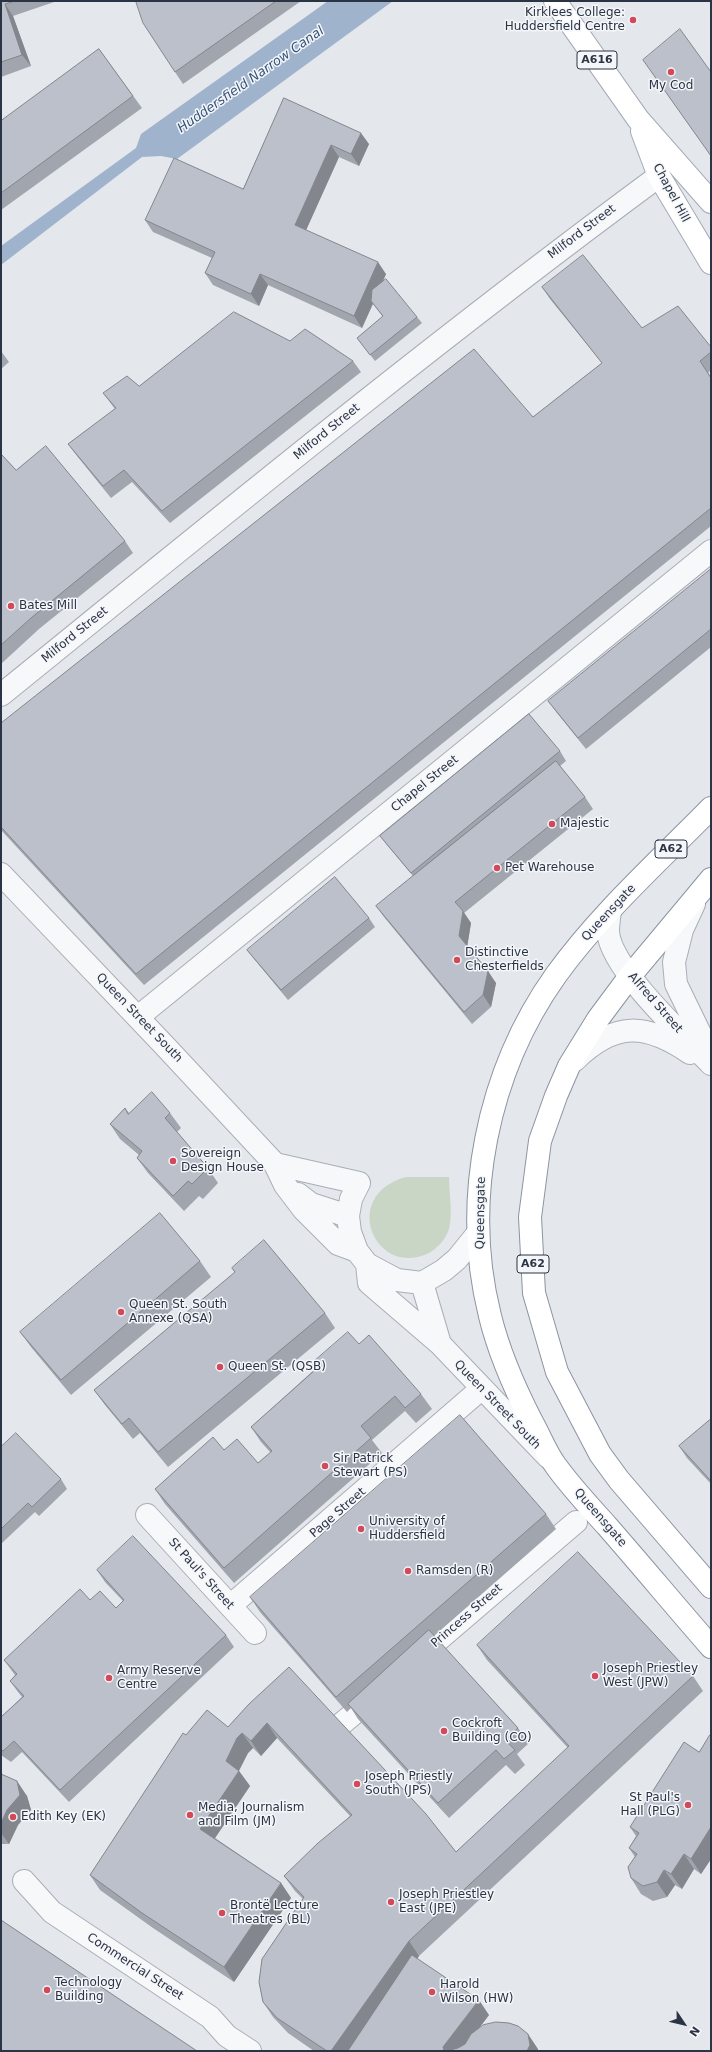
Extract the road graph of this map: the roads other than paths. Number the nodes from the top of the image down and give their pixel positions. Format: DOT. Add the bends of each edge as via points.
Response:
graph roads {
  1 [pos="556,1"];
  2 [pos="638,119"];
  3 [pos="659,176"];
  4 [pos="710,199"];
  5 [pos="711,263"];
  6 [pos="711,551"];
  7 [pos="1,695"];
  8 [pos="711,808"];
  9 [pos="1,874"];
  10 [pos="706,884"];
  11 [pos="610,911"];
  12 [pos="630,976"];
  13 [pos="138,1017"];
  14 [pos="711,1056"];
  15 [pos="711,1065"];
  16 [pos="569,1066"];
  17 [pos="275,1164"];
  18 [pos="285,1185"];
  19 [pos="348,1216"];
  20 [pos="478,1234"];
  21 [pos="362,1258"];
  22 [pos="422,1283"];
  23 [pos="440,1344"];
  24 [pos="481,1389"];
  25 [pos="555,1465"];
  26 [pos="147,1515"];
  27 [pos="576,1522"];
  28 [pos="711,1587"];
  29 [pos="230,1606"];
  30 [pos="255,1633"];
  31 [pos="711,1647"];
  32 [pos="339,1726"];
  33 [pos="24,1881"];
  34 [pos="250,2051"];
  1 -- 2 [label="main road, Chapel Hill / A616"];
  2 -- 3 [label="main road, Chapel Hill / A616"];
  2 -- 4 [label="main road, Chapel Hill / A616"];
  3 -- 5 [label="main road, Chapel Hill / A616"];
  3 -- 7 [label="street, Milford Street" via="389,381"];
  6 -- 13 [label="street, Chapel Street"];
  8 -- 11 [label="main road, Queensgate / A62"];
  9 -- 13 [label="street, Queen Street South"];
  10 -- 12 [label="main road, A62"];
  10 -- 14 [label="street, Alfred Street" via="682,930 674,962 676,984"];
  11 -- 12 [label="street, Alfred Street" via="608,933"];
  11 -- 20 [label="main road, Queensgate / A62" via="555,976 526,1024 516,1047 500,1087 486,1136"];
  12 -- 15 [label="street, Alfred Street" via="658,1010"];
  12 -- 16 [label="main road, A62" via="598,1019"];
  13 -- 17 [label="street, Queen Street South"];
  15 -- 16 [label="street, Alfred Street" via="653,1033 636,1030 616,1032 592,1044"];
  16 -- 28 [label="main road, A62" via="540,1141 530,1217 534,1293 557,1372 600,1454 619,1480"];
  17 -- 18 [label="street, Queen Street South"];
  17 -- 19 [label="street, Queen Street South" via="359,1183 351,1199"];
  18 -- 19 [label="street, Queen Street South" via="311,1204"];
  18 -- 21 [label="street, Queen Street South" via="304,1210 338,1244"];
  19 -- 21 [label="street, Queen Street South" via="350,1232"];
  20 -- 22 [label="street" via="457,1259"];
  20 -- 25 [label="main road, Queensgate / A62" via="490,1317 516,1391"];
  21 -- 22 [label="street, Queen Street South" via="397,1280"];
  21 -- 23 [label="street, Queen Street South" via="369,1283"];
  22 -- 23 [label="street, Queen Street South"];
  23 -- 24 [label="street, Queen Street South"];
  24 -- 25 [label="street, Queen Street South"];
  24 -- 29 [label="street, Page Street"];
  25 -- 31 [label="main road, Queensgate / A62"];
  26 -- 29 [label="street, St Paul's Street"];
  27 -- 32 [label="street, Princess Street"];
  29 -- 30 [label="street, St Paul's Street"];
  33 -- 34 [label="street, Commercial Street" via="52,1912 210,2016 227,2036"];
}
